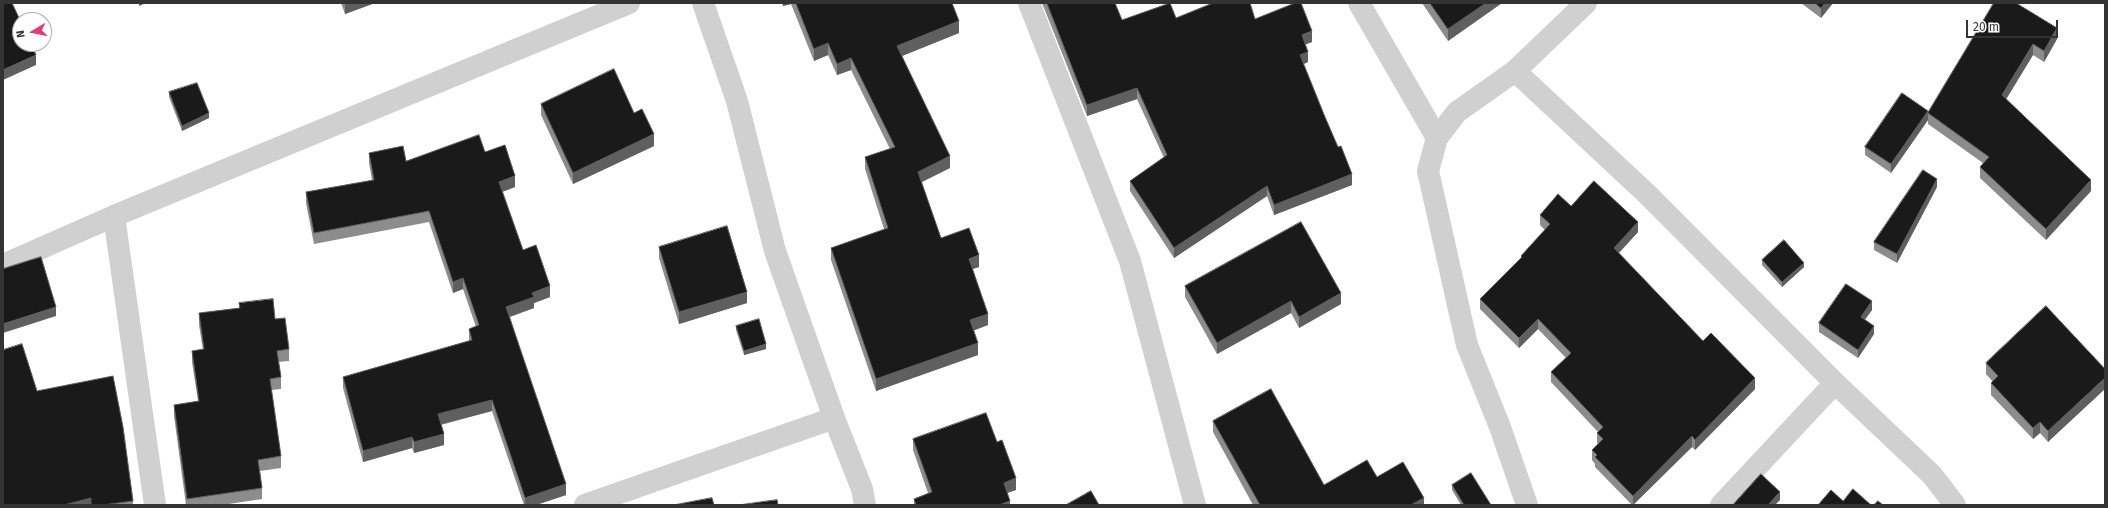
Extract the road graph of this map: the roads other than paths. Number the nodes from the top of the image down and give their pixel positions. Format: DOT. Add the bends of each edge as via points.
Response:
graph roads {
  1 [pos="629,3"];
  2 [pos="703,3"];
  3 [pos="1029,3"];
  4 [pos="1359,3"];
  5 [pos="1586,3"];
  6 [pos="1515,71"];
  7 [pos="1436,138"];
  8 [pos="114,216"];
  9 [pos="3,265"];
  10 [pos="1834,383"];
  11 [pos="834,418"];
  12 [pos="155,505"];
  13 [pos="585,505"];
  14 [pos="865,505"];
  15 [pos="1195,505"];
  16 [pos="1527,505"];
  17 [pos="1721,505"];
  18 [pos="1955,505"];
  1 -- 8 [label="street"];
  2 -- 11 [label="street" via="737,101 775,251"];
  3 -- 15 [label="street" via="1130,261"];
  4 -- 7 [label="street"];
  5 -- 6 [label="street"];
  6 -- 7 [label="street" via="1456,112"];
  6 -- 10 [label="street" via="1647,194"];
  7 -- 16 [label="street" via="1428,171 1467,345 1500,427"];
  8 -- 9 [label="street"];
  8 -- 12 [label="street"];
  10 -- 17 [label="street"];
  10 -- 18 [label="street" via="1932,475"];
  11 -- 13 [label="street"];
  11 -- 14 [label="street" via="862,489"];
}
